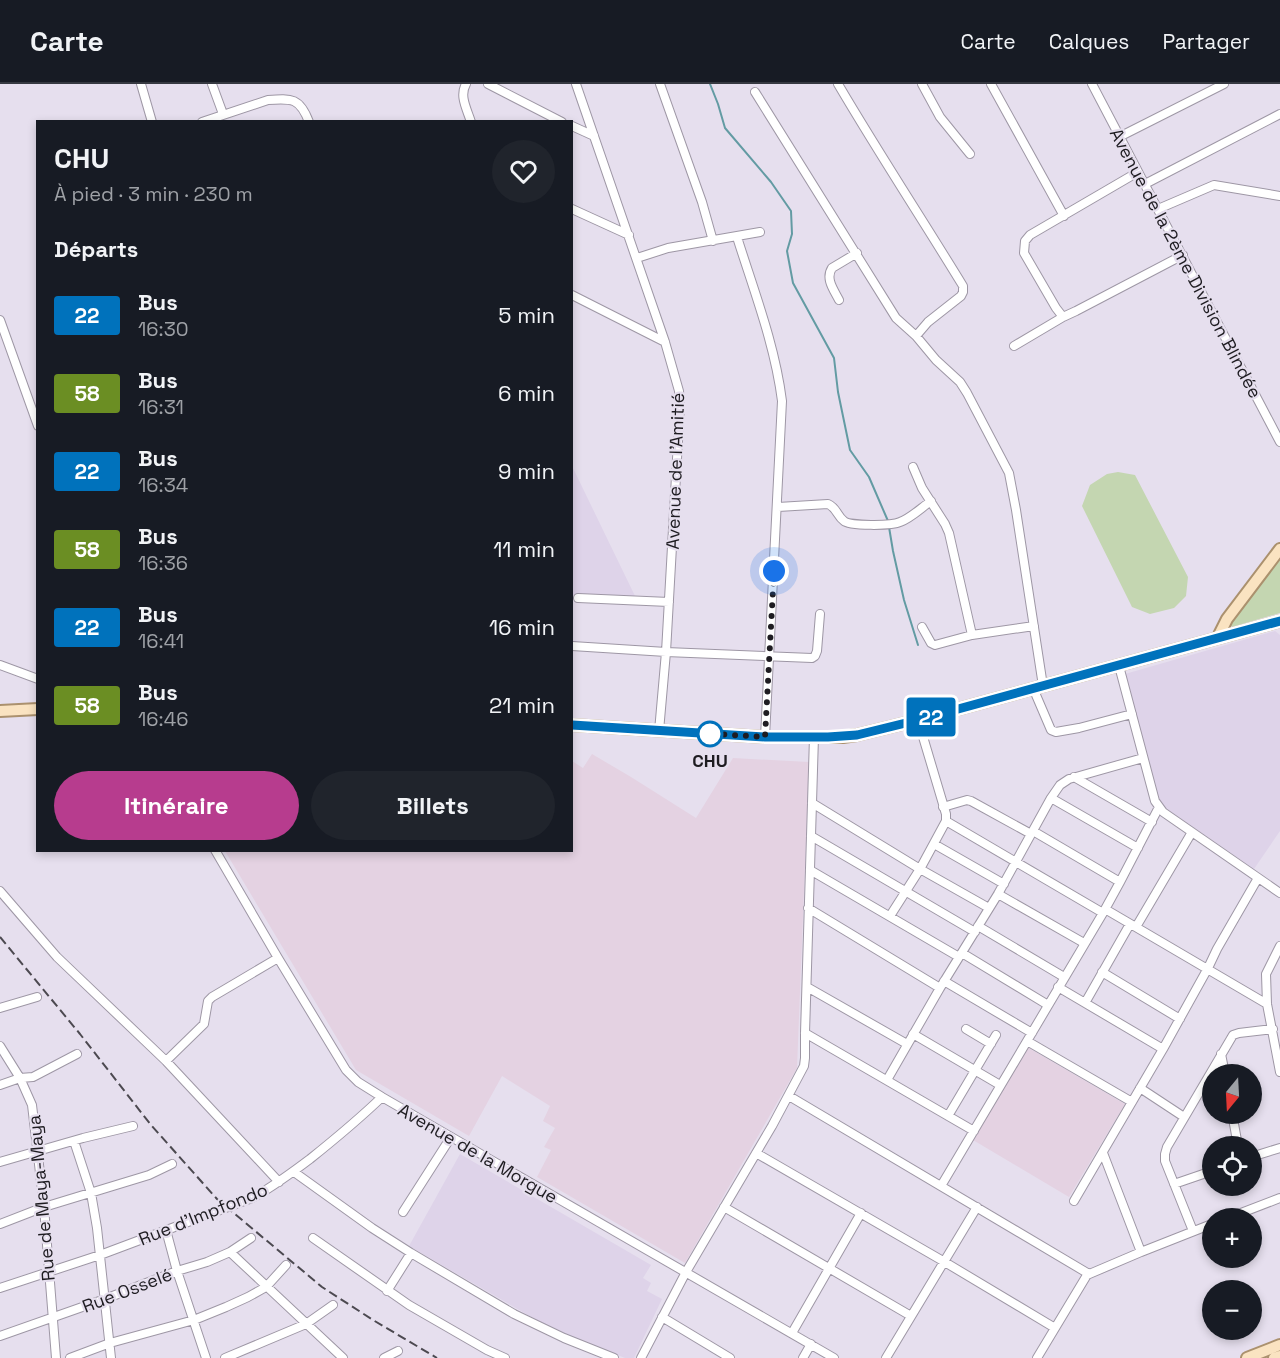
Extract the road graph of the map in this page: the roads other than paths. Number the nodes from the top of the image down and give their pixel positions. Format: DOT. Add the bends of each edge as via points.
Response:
graph roads {
  1 [pos="141,84"];
  2 [pos="212,84"];
  3 [pos="466,84"];
  4 [pos="488,84"];
  5 [pos="576,84"];
  6 [pos="660,84"];
  7 [pos="838,84"];
  8 [pos="922,84"];
  9 [pos="991,84"];
  10 [pos="1092,84"];
  11 [pos="1224,84"];
  12 [pos="754,92"];
  13 [pos="223,114"];
  14 [pos="1280,114"];
  15 [pos="151,120"];
  16 [pos="207,120"];
  17 [pos="308,120"];
  18 [pos="470,120"];
  19 [pos="558,120"];
  20 [pos="573,126"];
  21 [pos="594,136"];
  22 [pos="1119,137"];
  23 [pos="970,154"];
  24 [pos="1138,172"];
  25 [pos="1145,184"];
  26 [pos="1280,196"];
  27 [pos="573,209"];
  28 [pos="1158,209"];
  29 [pos="1064,216"];
  30 [pos="760,232"];
  31 [pos="629,235"];
  32 [pos="737,237"];
  33 [pos="713,241"];
  34 [pos="856,253"];
  35 [pos="1183,255"];
  36 [pos="637,258"];
  37 [pos="573,296"];
  38 [pos="839,300"];
  39 [pos="1063,317"];
  40 [pos="0,320"];
  41 [pos="916,336"];
  42 [pos="666,342"];
  43 [pos="1014,346"];
  44 [pos="36,420"];
  45 [pos="1280,442"];
  46 [pos="913,467"];
  47 [pos="931,501"];
  48 [pos="778,507"];
  49 [pos="1280,549"];
  50 [pos="578,598"];
  51 [pos="669,602"];
  52 [pos="819,615"];
  53 [pos="1280,621"];
  54 [pos="1034,626"];
  55 [pos="922,627"];
  56 [pos="972,635"];
  57 [pos="1218,638"];
  58 [pos="573,646"];
  59 [pos="666,652"];
  60 [pos="770,655"];
  61 [pos="0,665"];
  62 [pos="1119,666"];
  63 [pos="36,678"];
  64 [pos="1038,687"];
  65 [pos="35,710"];
  66 [pos="0,711"];
  67 [pos="1132,714"];
  68 [pos="918,720"];
  69 [pos="573,725"];
  70 [pos="659,731"];
  71 [pos="765,737"];
  72 [pos="814,737"];
  73 [pos="1143,758"];
  74 [pos="1074,777"];
  75 [pos="1052,798"];
  76 [pos="813,803"];
  77 [pos="943,807"];
  78 [pos="1158,807"];
  79 [pos="946,821"];
  80 [pos="1152,822"];
  81 [pos="1192,832"];
  82 [pos="1032,833"];
  83 [pos="811,836"];
  84 [pos="934,844"];
  85 [pos="1138,848"];
  86 [pos="216,852"];
  87 [pos="1015,862"];
  88 [pos="920,869"];
  89 [pos="810,870"];
  90 [pos="1258,878"];
  91 [pos="1120,882"];
  92 [pos="1004,884"];
  93 [pos="0,891"];
  94 [pos="906,892"];
  95 [pos="1280,892"];
  96 [pos="998,894"];
  97 [pos="808,908"];
  98 [pos="989,908"];
  99 [pos="1104,911"];
  100 [pos="890,916"];
  101 [pos="1133,925"];
  102 [pos="977,929"];
  103 [pos="1084,943"];
  104 [pos="1280,946"];
  105 [pos="960,955"];
  106 [pos="278,958"];
  107 [pos="1208,968"];
  108 [pos="1101,972"];
  109 [pos="1064,977"];
  110 [pos="942,985"];
  111 [pos="807,987"];
  112 [pos="1058,987"];
  113 [pos="37,997"];
  114 [pos="1085,1003"];
  115 [pos="1267,1004"];
  116 [pos="1048,1005"];
  117 [pos="0,1008"];
  118 [pos="1180,1019"];
  119 [pos="966,1029"];
  120 [pos="1273,1029"];
  121 [pos="805,1033"];
  122 [pos="1032,1033"];
  123 [pos="913,1034"];
  124 [pos="996,1035"];
  125 [pos="1027,1041"];
  126 [pos="907,1044"];
  127 [pos="991,1044"];
  128 [pos="0,1046"];
  129 [pos="1163,1049"];
  130 [pos="1278,1053"];
  131 [pos="77,1054"];
  132 [pos="1221,1054"];
  133 [pos="166,1062"];
  134 [pos="1223,1064"];
  135 [pos="976,1070"];
  136 [pos="1280,1072"];
  137 [pos="20,1078"];
  138 [pos="887,1080"];
  139 [pos="0,1084"];
  140 [pos="1000,1085"];
  141 [pos="1140,1088"];
  142 [pos="789,1096"];
  143 [pos="382,1097"];
  144 [pos="1132,1102"];
  145 [pos="948,1116"];
  146 [pos="1184,1117"];
  147 [pos="133,1126"];
  148 [pos="974,1131"];
  149 [pos="451,1137"];
  150 [pos="74,1141"];
  151 [pos="1280,1148"];
  152 [pos="38,1151"];
  153 [pos="756,1153"];
  154 [pos="1102,1153"];
  155 [pos="1262,1154"];
  156 [pos="0,1162"];
  157 [pos="172,1164"];
  158 [pos="294,1172"];
  159 [pos="1202,1174"];
  160 [pos="279,1182"];
  161 [pos="1174,1184"];
  162 [pos="941,1186"];
  163 [pos="92,1193"];
  164 [pos="1280,1198"];
  165 [pos="1074,1201"];
  166 [pos="724,1207"];
  167 [pos="977,1207"];
  168 [pos="44,1208"];
  169 [pos="1254,1208"];
  170 [pos="403,1212"];
  171 [pos="861,1213"];
  172 [pos="0,1224"];
  173 [pos="1202,1228"];
  174 [pos="166,1230"];
  175 [pos="1193,1232"];
  176 [pos="251,1238"];
  177 [pos="313,1238"];
  178 [pos="230,1252"];
  179 [pos="1141,1252"];
  180 [pos="411,1253"];
  181 [pos="100,1255"];
  182 [pos="943,1261"];
  183 [pos="286,1265"];
  184 [pos="829,1267"];
  185 [pos="177,1271"];
  186 [pos="49,1272"];
  187 [pos="686,1272"];
  188 [pos="1089,1274"];
  189 [pos="266,1287"];
  190 [pos="0,1288"];
  191 [pos="387,1291"];
  192 [pos="105,1299"];
  193 [pos="333,1305"];
  194 [pos="911,1316"];
  195 [pos="662,1317"];
  196 [pos="52,1318"];
  197 [pos="194,1320"];
  198 [pos="306,1324"];
  199 [pos="1055,1328"];
  200 [pos="792,1333"];
  201 [pos="0,1336"];
  202 [pos="110,1343"];
  203 [pos="811,1344"];
  204 [pos="1280,1345"];
  205 [pos="398,1351"];
  206 [pos="1280,1356"];
  207 [pos="56,1358"];
  208 [pos="70,1358"];
  209 [pos="111,1358"];
  210 [pos="206,1358"];
  211 [pos="225,1358"];
  212 [pos="343,1358"];
  213 [pos="384,1358"];
  214 [pos="505,1358"];
  215 [pos="614,1358"];
  216 [pos="641,1358"];
  217 [pos="730,1358"];
  218 [pos="803,1358"];
  219 [pos="834,1358"];
  220 [pos="886,1358"];
  221 [pos="1037,1358"];
  222 [pos="1246,1358"];
  223 [pos="1274,1358"];
  1 -- 15 [label="street"];
  2 -- 13 [label="street"];
  3 -- 18 [label="street" via="462,95"];
  4 -- 19 [label="street"];
  5 -- 21 [label="street, Avenue de l'Amitié"];
  6 -- 33 [label="street"];
  7 -- 41 [label="street" via="963,286 961,296"];
  8 -- 23 [label="street" via="940,117"];
  9 -- 29 [label="street"];
  10 -- 22 [label="street, Avenue de la 2ème Division Blindée"];
  11 -- 22 [label="street"];
  12 -- 34 [label="street"];
  13 -- 16 [label="street"];
  13 -- 17 [label="street" via="279,99 298,103"];
  14 -- 25 [label="street"];
  20 -- 21 [label="street"];
  21 -- 31 [label="street, Avenue de l'Amitié"];
  22 -- 24 [label="street, Avenue de la 2ème Division Blindée"];
  24 -- 25 [label="street, Avenue de la 2ème Division Blindée"];
  24 -- 29 [label="street"];
  25 -- 28 [label="street, Avenue de la 2ème Division Blindée"];
  26 -- 28 [label="street" via="1214,185"];
  27 -- 31 [label="street"];
  28 -- 35 [label="street, Avenue de la 2ème Division Blindée"];
  29 -- 39 [label="street" via="1030,235 1024,248"];
  30 -- 32 [label="street"];
  31 -- 36 [label="street, Avenue de l'Amitié"];
  32 -- 33 [label="street"];
  32 -- 48 [label="street" via="780,383"];
  33 -- 36 [label="street"];
  34 -- 38 [label="street" via="829,271"];
  34 -- 41 [label="street" via="896,318"];
  35 -- 39 [label="street"];
  35 -- 45 [label="street, Avenue de la 2ème Division Blindée"];
  36 -- 42 [label="street, Avenue de l'Amitié"];
  37 -- 42 [label="street"];
  39 -- 43 [label="street"];
  40 -- 44 [label="street"];
  41 -- 54 [label="street" via="960,382 1009,472"];
  42 -- 51 [label="street, Avenue de l'Amitié" via="680,406"];
  46 -- 47 [label="street"];
  47 -- 48 [label="street" via="895,524 851,525 828,504"];
  47 -- 56 [label="street" via="949,533"];
  48 -- 60 [label="street"];
  49 -- 57 [label="main road" via="1227,619"];
  50 -- 51 [label="street"];
  51 -- 59 [label="street, Avenue de l'Amitié"];
  52 -- 60 [label="street" via="815,656"];
  53 -- 57 [label="main road"];
  54 -- 56 [label="street"];
  54 -- 64 [label="street"];
  55 -- 56 [label="street" via="935,645"];
  57 -- 62 [label="main road"];
  58 -- 59 [label="street"];
  59 -- 60 [label="street"];
  59 -- 70 [label="street, Avenue de l'Amitié"];
  60 -- 71 [label="street"];
  61 -- 63 [label="street"];
  62 -- 64 [label="main road"];
  62 -- 67 [label="street"];
  64 -- 67 [label="street" via="1051,730 1056,732"];
  64 -- 68 [label="main road"];
  65 -- 66 [label="main road"];
  67 -- 73 [label="street"];
  68 -- 72 [label="main road" via="857,735"];
  68 -- 77 [label="street"];
  69 -- 70 [label="main road"];
  70 -- 71 [label="main road"];
  71 -- 72 [label="main road"];
  72 -- 76 [label="street"];
  73 -- 74 [label="street"];
  73 -- 78 [label="street"];
  74 -- 75 [label="street" via="1060,785"];
  74 -- 80 [label="street"];
  75 -- 82 [label="street"];
  75 -- 85 [label="street"];
  76 -- 83 [label="street"];
  76 -- 88 [label="street"];
  77 -- 79 [label="street"];
  77 -- 82 [label="street" via="971,801"];
  78 -- 80 [label="street"];
  78 -- 81 [label="street"];
  79 -- 84 [label="street"];
  79 -- 87 [label="street"];
  80 -- 85 [label="street"];
  81 -- 90 [label="street"];
  81 -- 101 [label="street"];
  82 -- 87 [label="street"];
  82 -- 91 [label="street"];
  83 -- 89 [label="street"];
  83 -- 94 [label="street"];
  84 -- 88 [label="street"];
  84 -- 92 [label="street"];
  85 -- 91 [label="street"];
  86 -- 106 [label="street, Avenue de la Morgue"];
  87 -- 92 [label="street"];
  87 -- 99 [label="street"];
  88 -- 94 [label="street"];
  88 -- 98 [label="street"];
  89 -- 97 [label="street"];
  89 -- 100 [label="street"];
  90 -- 95 [label="street"];
  90 -- 107 [label="street"];
  91 -- 99 [label="street"];
  92 -- 96 [label="street"];
  93 -- 133 [label="street" via="57,957"];
  94 -- 100 [label="street"];
  94 -- 102 [label="street"];
  96 -- 98 [label="street"];
  96 -- 103 [label="street"];
  97 -- 110 [label="street"];
  97 -- 111 [label="street"];
  98 -- 102 [label="street"];
  99 -- 101 [label="street"];
  99 -- 103 [label="street"];
  100 -- 105 [label="street"];
  101 -- 107 [label="street"];
  101 -- 108 [label="street"];
  102 -- 105 [label="street"];
  102 -- 109 [label="street"];
  103 -- 109 [label="street"];
  104 -- 115 [label="street" via="1266,974"];
  105 -- 110 [label="street"];
  105 -- 116 [label="street"];
  106 -- 133 [label="street" via="212,997 204,1024"];
  106 -- 143 [label="street, Avenue de la Morgue" via="346,1070"];
  107 -- 115 [label="street"];
  107 -- 118 [label="street"];
  108 -- 114 [label="street"];
  108 -- 118 [label="street"];
  109 -- 112 [label="street"];
  110 -- 122 [label="street"];
  110 -- 123 [label="street"];
  111 -- 121 [label="street"];
  111 -- 126 [label="street"];
  112 -- 114 [label="street"];
  112 -- 116 [label="street"];
  113 -- 117 [label="street"];
  114 -- 129 [label="street"];
  115 -- 120 [label="street"];
  116 -- 122 [label="street"];
  118 -- 129 [label="street"];
  119 -- 127 [label="street"];
  120 -- 130 [label="street"];
  120 -- 132 [label="street" via="1233,1035"];
  121 -- 138 [label="street"];
  121 -- 142 [label="street" via="804,1066"];
  122 -- 125 [label="street"];
  123 -- 126 [label="street"];
  123 -- 135 [label="street"];
  124 -- 127 [label="street"];
  125 -- 140 [label="street"];
  125 -- 144 [label="street"];
  126 -- 138 [label="street"];
  127 -- 135 [label="street"];
  128 -- 137 [label="street, Rue de Maya-Maya"];
  129 -- 141 [label="street"];
  130 -- 136 [label="street"];
  131 -- 137 [label="street" via="33,1077"];
  132 -- 134 [label="street"];
  132 -- 146 [label="street"];
  133 -- 160 [label="street"];
  135 -- 140 [label="street"];
  135 -- 145 [label="street"];
  137 -- 139 [label="street"];
  137 -- 152 [label="street, Rue de Maya-Maya" via="33,1106"];
  138 -- 145 [label="street"];
  140 -- 148 [label="street"];
  141 -- 144 [label="street"];
  141 -- 146 [label="street"];
  142 -- 153 [label="street"];
  142 -- 162 [label="street"];
  143 -- 149 [label="street, Avenue de la Morgue"];
  143 -- 158 [label="street, Rue d'Impfondo"];
  144 -- 154 [label="street"];
  145 -- 148 [label="street"];
  146 -- 161 [label="street" via="1165,1154"];
  147 -- 150 [label="street"];
  148 -- 162 [label="street"];
  149 -- 170 [label="street"];
  149 -- 187 [label="street, Avenue de la Morgue"];
  150 -- 152 [label="street"];
  150 -- 163 [label="street"];
  151 -- 155 [label="street"];
  152 -- 156 [label="street"];
  152 -- 168 [label="street, Rue de Maya-Maya"];
  153 -- 166 [label="street"];
  153 -- 171 [label="street"];
  154 -- 165 [label="street"];
  154 -- 179 [label="street"];
  157 -- 163 [label="street"];
  158 -- 160 [label="street, Rue d'Impfondo"];
  158 -- 180 [label="street"];
  159 -- 161 [label="street"];
  160 -- 174 [label="street, Rue d'Impfondo" via="252,1198"];
  161 -- 175 [label="street"];
  162 -- 167 [label="street"];
  163 -- 168 [label="street"];
  163 -- 181 [label="street"];
  164 -- 169 [label="street"];
  166 -- 184 [label="street"];
  166 -- 187 [label="street"];
  167 -- 182 [label="street"];
  167 -- 188 [label="street"];
  168 -- 172 [label="street"];
  168 -- 186 [label="street, Rue de Maya-Maya"];
  171 -- 182 [label="street"];
  171 -- 184 [label="street"];
  173 -- 175 [label="street"];
  174 -- 181 [label="street, Rue d'Impfondo"];
  174 -- 185 [label="street"];
  175 -- 179 [label="street"];
  176 -- 178 [label="street, Rue Osselé"];
  177 -- 191 [label="street"];
  178 -- 185 [label="street, Rue Osselé"];
  178 -- 189 [label="street"];
  179 -- 188 [label="street"];
  180 -- 191 [label="street"];
  180 -- 215 [label="street" via="522,1319"];
  181 -- 186 [label="street, Rue d'Impfondo"];
  181 -- 192 [label="street"];
  182 -- 194 [label="street"];
  182 -- 199 [label="street"];
  183 -- 189 [label="street"];
  184 -- 194 [label="street"];
  184 -- 200 [label="street"];
  185 -- 192 [label="street, Rue Osselé"];
  185 -- 197 [label="street"];
  186 -- 190 [label="street, Rue d'Impfondo"];
  186 -- 196 [label="street, Rue de Maya-Maya"];
  187 -- 195 [label="street"];
  187 -- 200 [label="street, Avenue de la Morgue"];
  188 -- 199 [label="street"];
  189 -- 197 [label="street"];
  189 -- 198 [label="street"];
  191 -- 214 [label="street"];
  192 -- 196 [label="street, Rue Osselé"];
  192 -- 202 [label="street"];
  193 -- 198 [label="street"];
  194 -- 220 [label="street"];
  195 -- 216 [label="street"];
  195 -- 217 [label="street"];
  196 -- 201 [label="street, Rue Osselé"];
  196 -- 207 [label="street, Rue de Maya-Maya"];
  197 -- 202 [label="street"];
  197 -- 210 [label="street"];
  198 -- 211 [label="street"];
  198 -- 212 [label="street"];
  199 -- 221 [label="street"];
  200 -- 203 [label="street, Avenue de la Morgue"];
  202 -- 208 [label="street"];
  202 -- 209 [label="street"];
  203 -- 218 [label="street"];
  203 -- 219 [label="street, Avenue de la Morgue"];
  204 -- 222 [label="main road"];
  205 -- 213 [label="street"];
  206 -- 223 [label="main road"];
}
